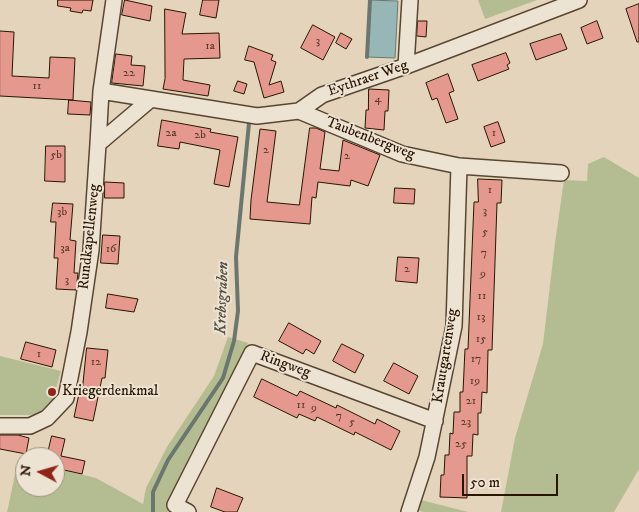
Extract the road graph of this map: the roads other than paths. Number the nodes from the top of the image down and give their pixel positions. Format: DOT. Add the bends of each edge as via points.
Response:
graph roads {
  1 [pos="114,0"];
  2 [pos="410,0"];
  3 [pos="579,0"];
  4 [pos="406,66"];
  5 [pos="101,90"];
  6 [pos="151,99"];
  7 [pos="300,111"];
  8 [pos="98,144"];
  9 [pos="459,166"];
  10 [pos="561,173"];
  11 [pos="435,421"];
  12 [pos="0,426"];
  13 [pos="188,512"];
  14 [pos="409,512"];
  1 -- 5 [label="street, Rundkapellenweg"];
  2 -- 4 [label="street"];
  3 -- 4 [label="street, Eythraer Weg"];
  4 -- 7 [label="street, Eythraer Weg" via="322,95"];
  5 -- 6 [label="street, Eythraer Weg"];
  5 -- 8 [label="street, Rundkapellenweg"];
  6 -- 7 [label="street, Eythraer Weg" via="257,116"];
  6 -- 8 [label="street"];
  7 -- 9 [label="street, Taubenbergweg" via="402,154"];
  8 -- 12 [label="street, Rundkapellenweg" via="91,250 66,398 47,418 30,426"];
  9 -- 10 [label="street, Taubenbergweg"];
  9 -- 11 [label="street, Krautgartenweg" via="454,326"];
  11 -- 13 [label="street, Ringweg" via="252,353 176,505"];
  11 -- 14 [label="street, Krautgartenweg"];
}
